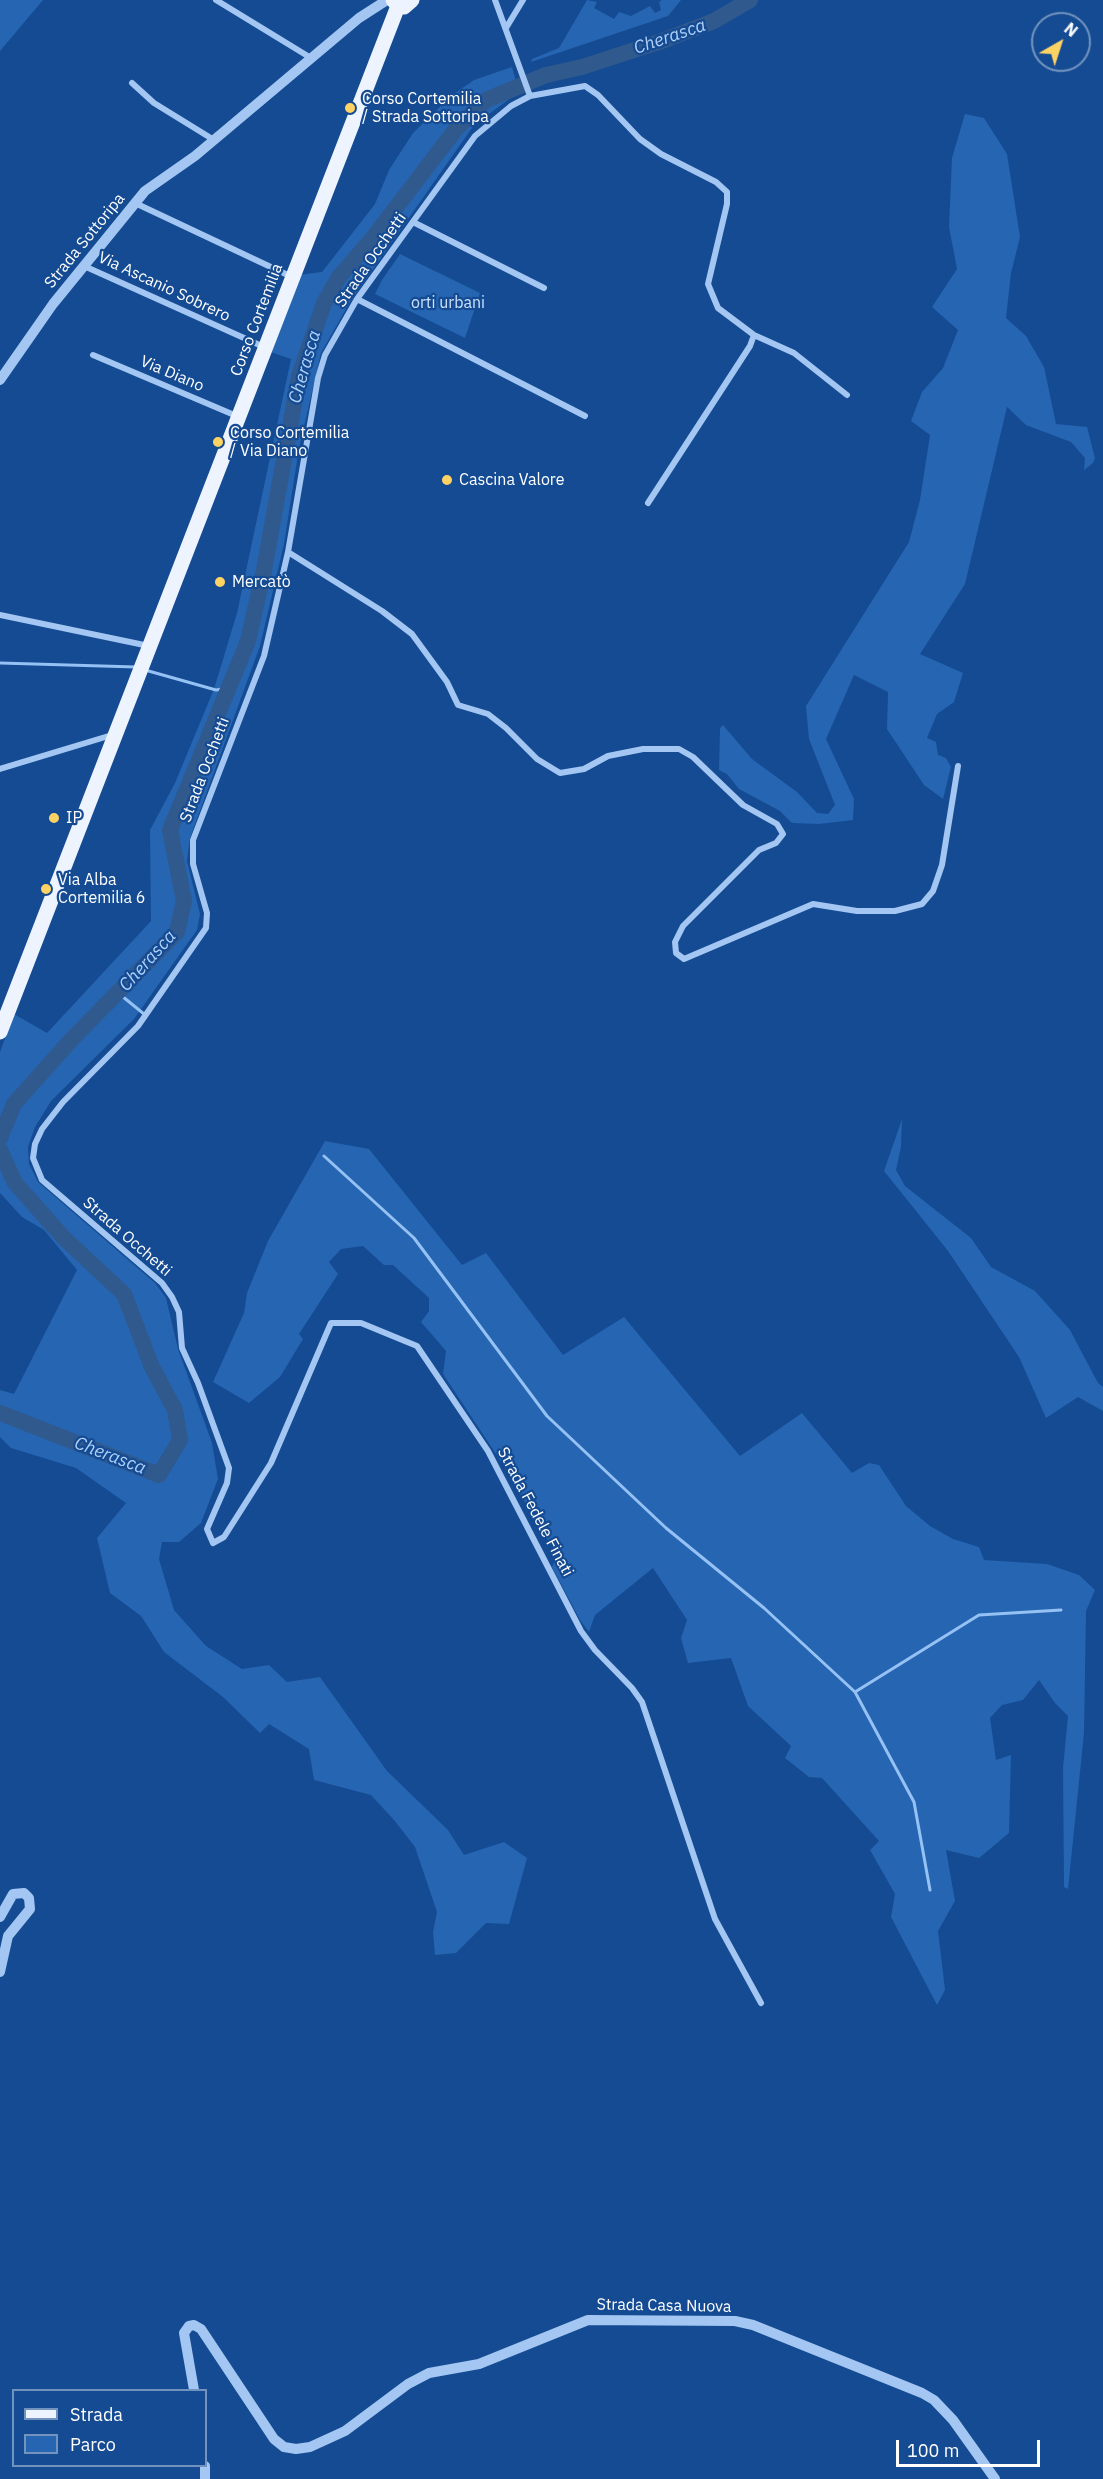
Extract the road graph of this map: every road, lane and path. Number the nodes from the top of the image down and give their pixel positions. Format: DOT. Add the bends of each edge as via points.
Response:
graph roads {
  1 [pos="495,0"];
  2 [pos="523,0"];
  3 [pos="219,1"];
  4 [pos="398,1"];
  5 [pos="506,28"];
  6 [pos="312,59"];
  7 [pos="132,83"];
  8 [pos="530,96"];
  9 [pos="214,140"];
  10 [pos="135,203"];
  11 [pos="413,222"];
  12 [pos="84,266"];
  13 [pos="293,277"];
  14 [pos="544,288"];
  15 [pos="357,299"];
  16 [pos="754,335"];
  17 [pos="265,348"];
  18 [pos="93,356"];
  19 [pos="0,380"];
  20 [pos="847,395"];
  21 [pos="585,416"];
  22 [pos="240,417"];
  23 [pos="648,503"];
  24 [pos="288,552"];
  25 [pos="0,615"];
  26 [pos="149,646"];
  27 [pos="116,735"];
  28 [pos="958,766"];
  29 [pos="0,769"];
  30 [pos="0,1032"];
  31 [pos="213,1543"];
  32 [pos="0,1917"];
  33 [pos="0,1972"];
  34 [pos="761,2003"];
  35 [pos="194,2389"];
  36 [pos="995,2479"];
  1 -- 5 [label="street"];
  2 -- 5 [label="street"];
  3 -- 6 [label="street"];
  4 -- 6 [label="street, Strada Sottoripa" via="359,18"];
  4 -- 13 [label="main road, Corso Cortemilia"];
  5 -- 8 [label="street"];
  6 -- 9 [label="street, Strada Sottoripa"];
  7 -- 9 [label="street" via="154,103"];
  8 -- 11 [label="street, Strada Occhetti" via="511,106 475,136"];
  8 -- 16 [label="street, Strada Occhetti" via="585,86 640,139 727,192 708,284 718,308"];
  9 -- 10 [label="street, Strada Sottoripa" via="145,191"];
  10 -- 12 [label="street, Strada Sottoripa"];
  10 -- 13 [label="street"];
  11 -- 14 [label="street"];
  11 -- 15 [label="street, Strada Occhetti"];
  12 -- 17 [label="street, Via Ascanio Sobrero"];
  12 -- 19 [label="street, Strada Sottoripa"];
  13 -- 17 [label="main road, Corso Cortemilia"];
  15 -- 21 [label="street"];
  15 -- 24 [label="street, Strada Occhetti" via="325,355 318,378"];
  16 -- 20 [label="street, Strada Occhetti" via="794,353"];
  16 -- 23 [label="street"];
  17 -- 22 [label="main road, Corso Cortemilia"];
  18 -- 22 [label="street, Via Diano"];
  22 -- 26 [label="main road, Corso Cortemilia"];
  24 -- 28 [label="street" via="412,634 447,682 458,705 488,714 537,759 560,773 584,770 608,756 643,749 679,748 743,805 777,824 783,834 776,843 759,850 682,926 675,942 676,953 684,959 813,904 866,911 895,911 922,904 933,891 942,865"];
  24 -- 31 [label="street, Strada Occhetti" via="264,656 193,840 193,864 207,913 206,928 138,1026 63,1102 42,1129 33,1158 42,1180 162,1283 172,1297 179,1312 182,1348 229,1468 227,1483 207,1529"];
  25 -- 26 [label="street"];
  26 -- 27 [label="main road, Corso Cortemilia"];
  27 -- 29 [label="street"];
  27 -- 30 [label="main road"];
  31 -- 34 [label="street, Strada Fedele Finati" via="224,1538 271,1463 331,1323 361,1323 417,1346 488,1451 582,1631 642,1702 713,1913"];
  32 -- 33 [label="street" via="13,1894 24,1893 29,1898 30,1909 8,1936"];
  35 -- 36 [label="street, Strada Casa Nuova" via="184,2333 194,2325 201,2329 274,2439 284,2447 296,2449 345,2431 429,2373 479,2364 588,2320 735,2321 934,2400"];
}
